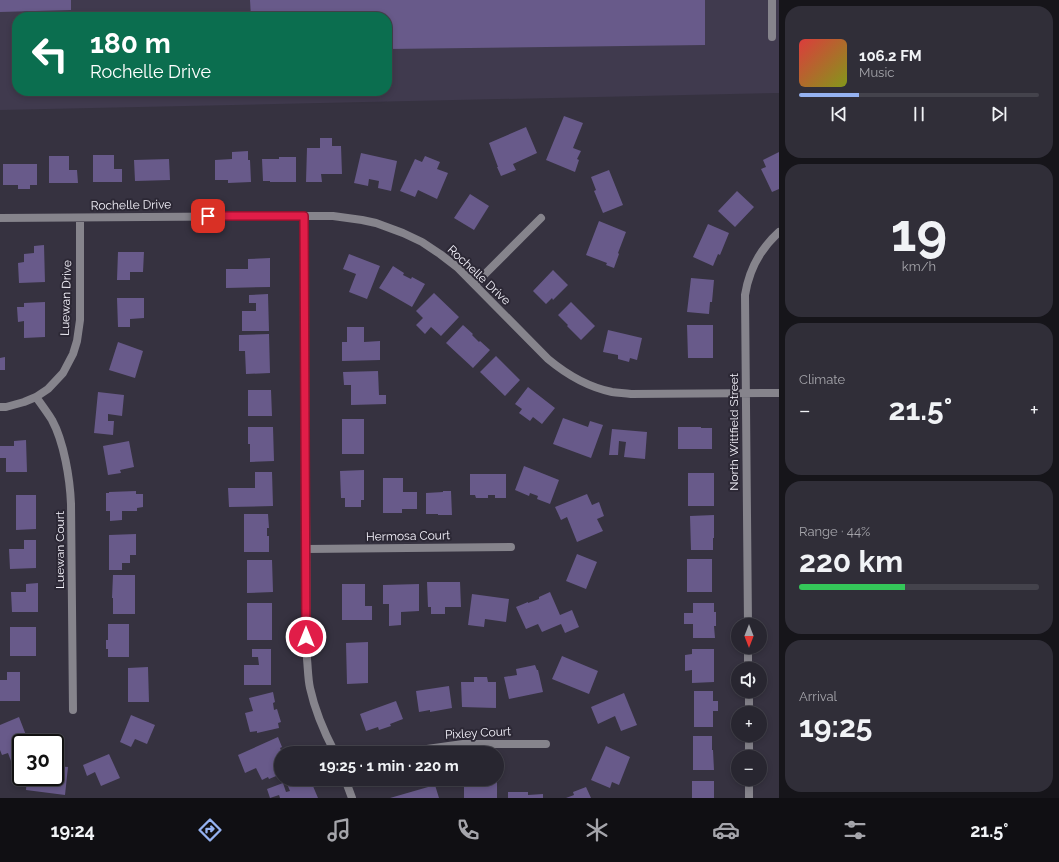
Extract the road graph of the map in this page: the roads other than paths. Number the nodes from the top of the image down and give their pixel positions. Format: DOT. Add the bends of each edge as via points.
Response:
graph roads {
  1 [pos="772,0"];
  2 [pos="772,37"];
  3 [pos="304,216"];
  4 [pos="0,218"];
  5 [pos="80,218"];
  6 [pos="541,218"];
  7 [pos="779,232"];
  8 [pos="474,284"];
  9 [pos="746,393"];
  10 [pos="779,393"];
  11 [pos="36,397"];
  12 [pos="0,407"];
  13 [pos="511,547"];
  14 [pos="306,549"];
  15 [pos="748,618"];
  16 [pos="73,710"];
  17 [pos="546,744"];
  18 [pos="331,746"];
  19 [pos="448,746"];
  20 [pos="348,786"];
  21 [pos="749,786"];
  22 [pos="352,798"];
  23 [pos="749,798"];
  1 -- 2 [label="street"];
  3 -- 5 [label="street, Rochelle Drive"];
  3 -- 8 [label="street, Rochelle Drive" via="362,220 403,233 440,254"];
  3 -- 14 [label="street"];
  4 -- 5 [label="street, Rochelle Drive"];
  5 -- 11 [label="street, Luewan Drive" via="80,320 77,341 63,373"];
  6 -- 8 [label="street"];
  7 -- 9 [label="street, North Wittfield Street" via="757,259 746,288"];
  8 -- 9 [label="street, Rochelle Drive" via="559,368 583,382 610,392 631,394"];
  9 -- 10 [label="street, Rochelle Drive"];
  9 -- 15 [label="street, North Wittfield Street"];
  11 -- 12 [label="street, Luewan Drive" via="20,404"];
  11 -- 16 [label="street, Luewan Court" via="58,435 69,482"];
  13 -- 14 [label="street, Hermosa Court"];
  14 -- 18 [label="street" via="309,681 320,723"];
  17 -- 19 [label="street, Pixley Court"];
  20 -- 22 [label="street"];
  21 -- 23 [label="street"];
}
